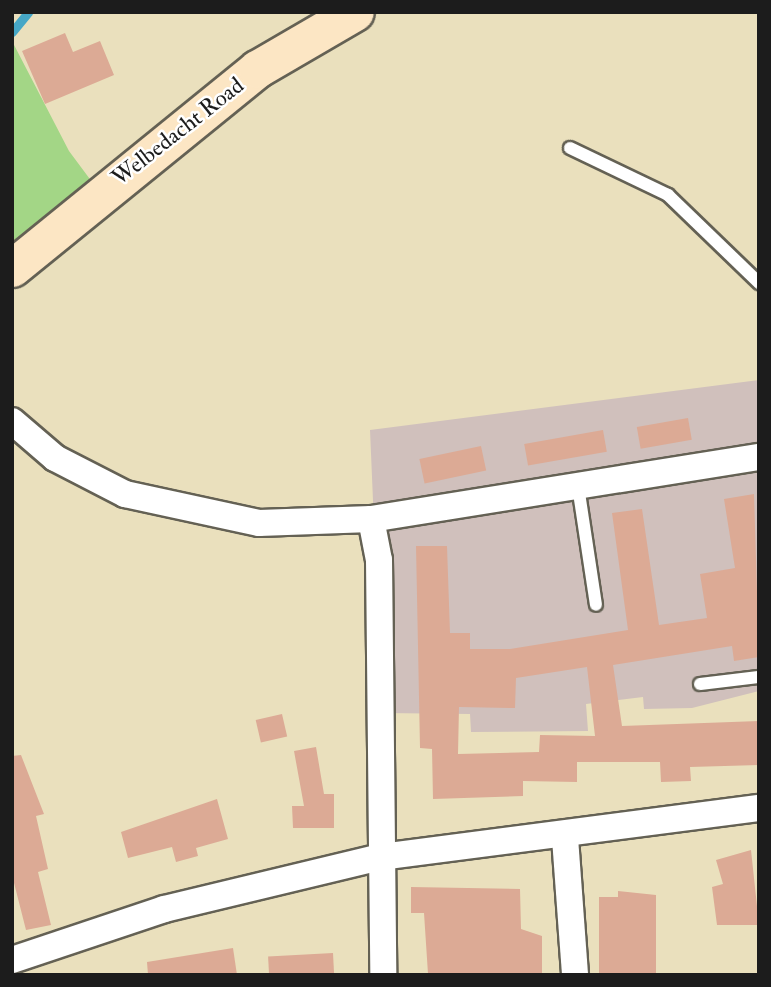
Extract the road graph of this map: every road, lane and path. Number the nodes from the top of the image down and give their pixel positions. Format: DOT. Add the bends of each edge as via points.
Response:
graph roads {
  1 [pos="355,12"];
  2 [pos="570,148"];
  3 [pos="12,268"];
  4 [pos="759,283"];
  5 [pos="12,421"];
  6 [pos="759,457"];
  7 [pos="578,486"];
  8 [pos="371,519"];
  9 [pos="596,605"];
  10 [pos="759,677"];
  11 [pos="700,684"];
  12 [pos="759,808"];
  13 [pos="565,838"];
  14 [pos="381,857"];
  15 [pos="12,960"];
  16 [pos="383,975"];
  17 [pos="575,975"];
  1 -- 3 [label="street, Welbedacht Road" via="257,69"];
  2 -- 4 [label="lane" via="668,195"];
  5 -- 8 [label="street" via="55,458 139,498 259,523"];
  6 -- 7 [label="street"];
  7 -- 8 [label="street"];
  7 -- 9 [label="lane"];
  8 -- 14 [label="street" via="379,560"];
  10 -- 11 [label="lane"];
  12 -- 13 [label="street"];
  13 -- 14 [label="street"];
  13 -- 17 [label="street"];
  14 -- 15 [label="street" via="164,909"];
  14 -- 16 [label="street"];
}
